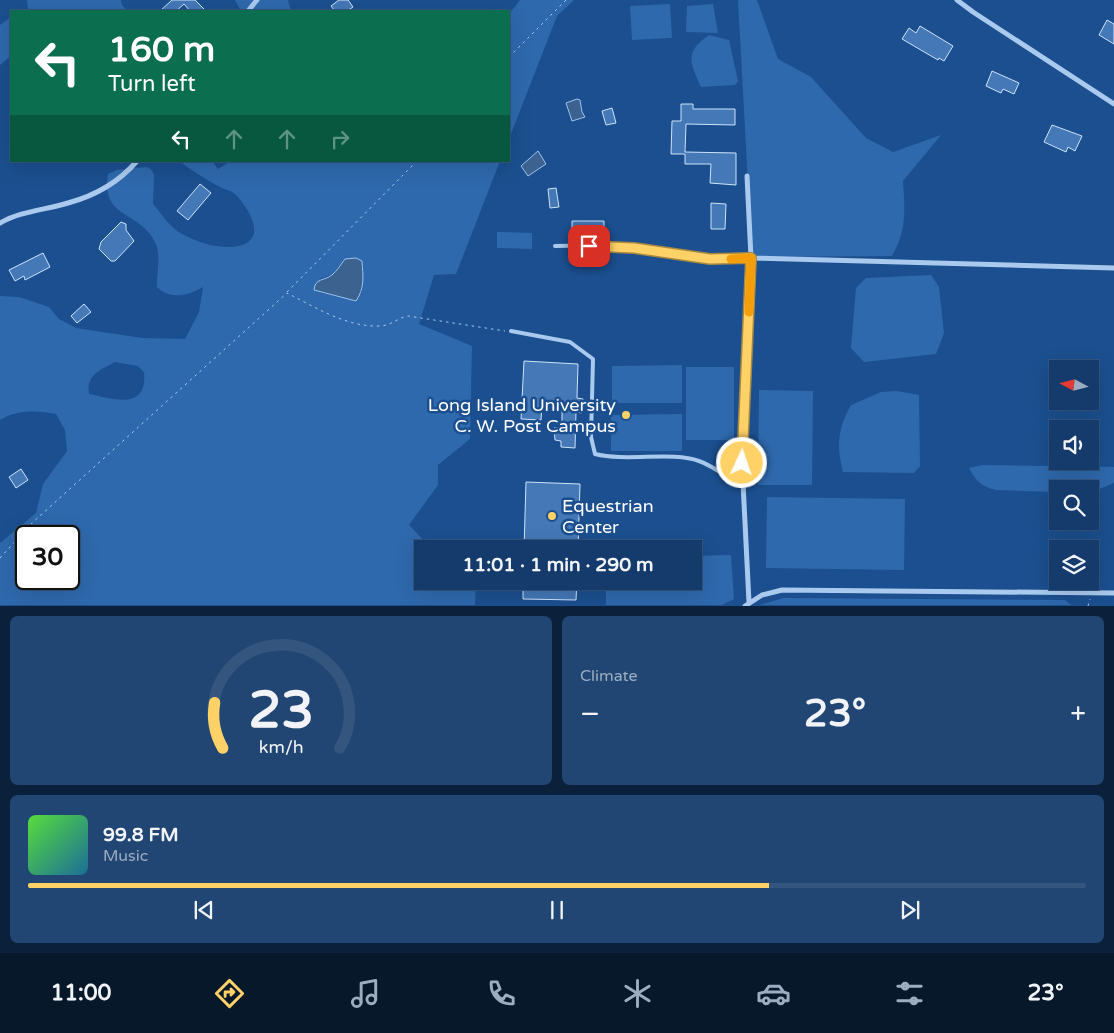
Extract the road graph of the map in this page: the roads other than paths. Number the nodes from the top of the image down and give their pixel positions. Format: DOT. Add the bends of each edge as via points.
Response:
graph roads {
  1 [pos="257,0"];
  2 [pos="958,0"];
  3 [pos="249,10"];
  4 [pos="1114,104"];
  5 [pos="137,162"];
  6 [pos="747,176"];
  7 [pos="0,223"];
  8 [pos="555,246"];
  9 [pos="751,258"];
  10 [pos="1114,268"];
  11 [pos="511,332"];
  12 [pos="743,487"];
  13 [pos="1114,593"];
  14 [pos="747,604"];
  1 -- 3 [label="street"];
  2 -- 4 [label="street"];
  5 -- 7 [label="street" via="103,189 74,201 22,213"];
  6 -- 9 [label="street"];
  8 -- 9 [label="lane" via="606,246 710,259"];
  9 -- 10 [label="street"];
  9 -- 12 [label="street"];
  11 -- 12 [label="lane" via="570,342 593,359 591,437 595,454 611,458 700,461"];
  12 -- 14 [label="street"];
  13 -- 14 [label="street" via="782,590 762,594"];
}
